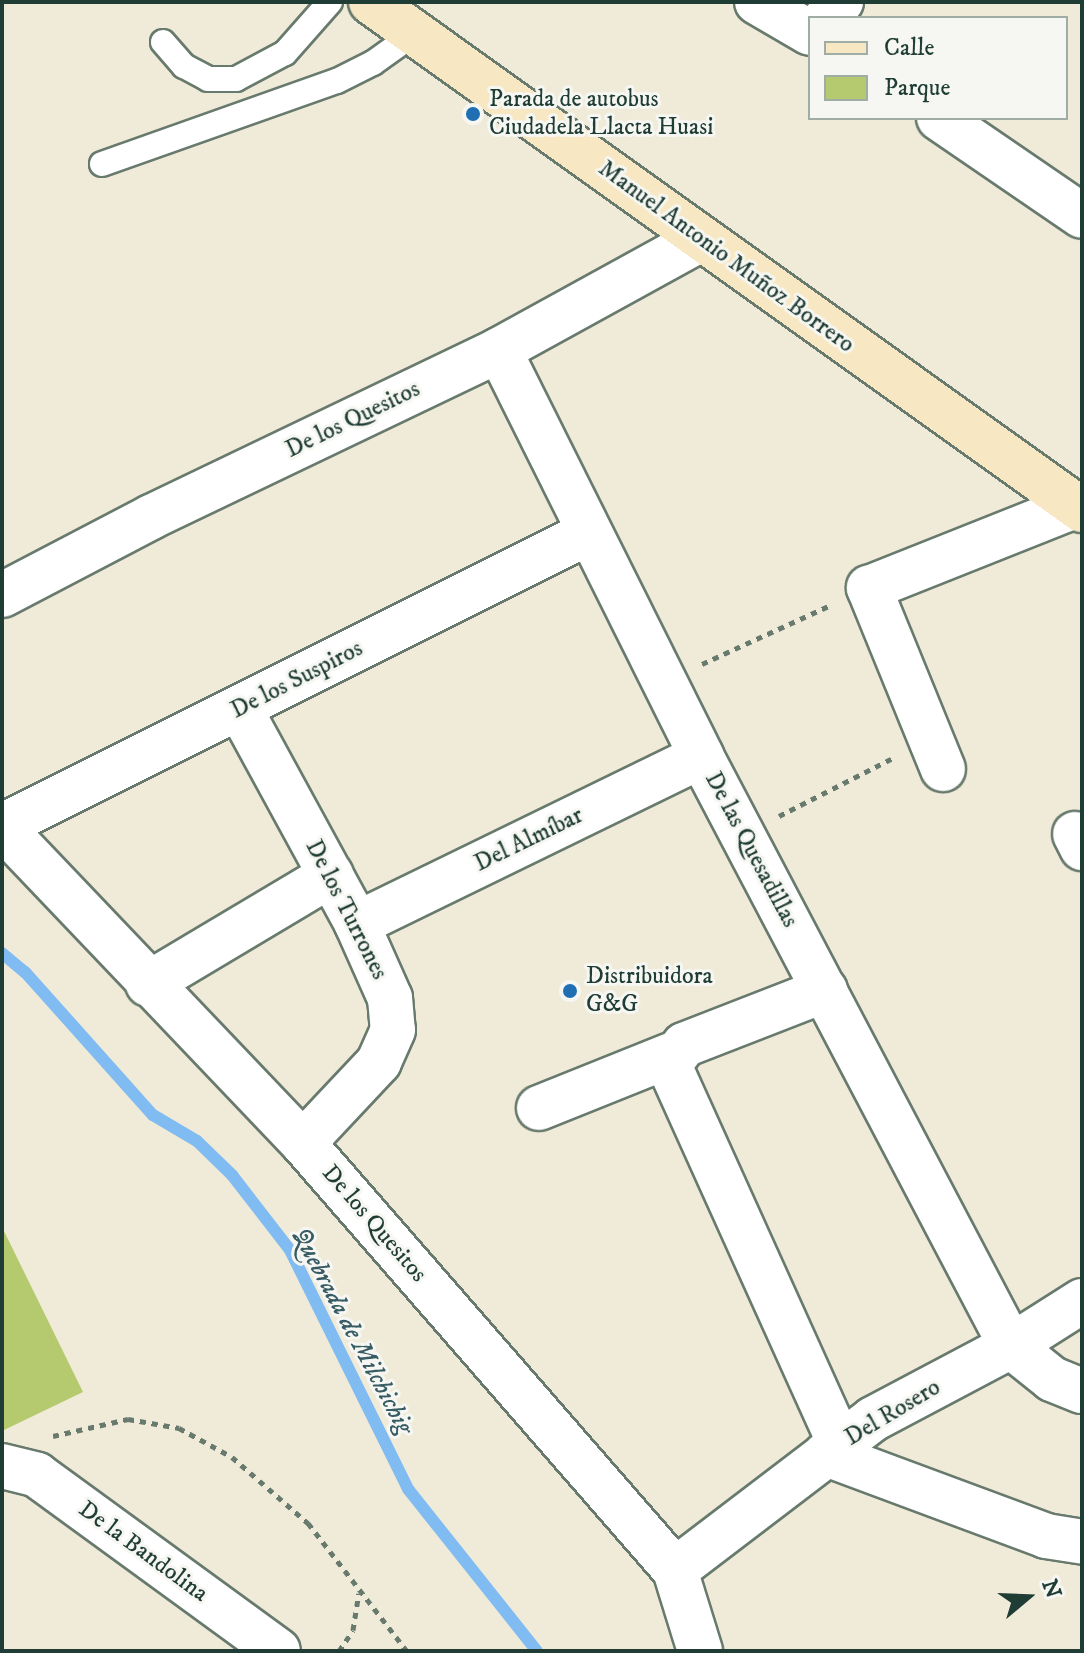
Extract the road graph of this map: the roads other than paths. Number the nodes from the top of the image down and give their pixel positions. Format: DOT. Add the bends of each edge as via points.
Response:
graph roads {
  1 [pos="330,2"];
  2 [pos="371,2"];
  3 [pos="757,2"];
  4 [pos="808,32"];
  5 [pos="415,33"];
  6 [pos="163,42"];
  7 [pos="942,120"];
  8 [pos="102,164"];
  9 [pos="1082,216"];
  10 [pos="701,239"];
  11 [pos="499,350"];
  12 [pos="1077,508"];
  13 [pos="590,532"];
  14 [pos="2,595"];
  15 [pos="240,709"];
  16 [pos="937,754"];
  17 [pos="701,756"];
  18 [pos="2,826"];
  19 [pos="331,875"];
  20 [pos="357,924"];
  21 [pos="148,984"];
  22 [pos="825,990"];
  23 [pos="671,1055"];
  24 [pos="539,1108"];
  25 [pos="303,1143"];
  26 [pos="1082,1301"];
  27 [pos="1011,1346"];
  28 [pos="1082,1391"];
  29 [pos="833,1449"];
  30 [pos="2,1466"];
  31 [pos="1082,1542"];
  32 [pos="675,1570"];
  33 [pos="278,1651"];
  34 [pos="700,1651"];
  1 -- 6 [label="lane" via="285,53 236,79 208,79 184,66"];
  2 -- 5 [label="street, Manuel Antonio Muñoz Borrero"];
  3 -- 4 [label="street"];
  5 -- 8 [label="lane" via="337,81"];
  5 -- 10 [label="street, Manuel Antonio Muñoz Borrero"];
  7 -- 9 [label="street"];
  10 -- 11 [label="street, De los Quesitos"];
  10 -- 12 [label="street, Manuel Antonio Muñoz Borrero"];
  11 -- 13 [label="street, De las Quesadillas"];
  11 -- 14 [label="street, De los Quesitos" via="151,517"];
  12 -- 16 [label="street" via="869,588"];
  13 -- 15 [label="street, De los Suspiros"];
  13 -- 17 [label="street, De las Quesadillas"];
  15 -- 18 [label="street, De los Suspiros"];
  15 -- 19 [label="street, De los Turrones"];
  17 -- 20 [label="street, Del Almíbar"];
  17 -- 22 [label="street, De las Quesadillas"];
  18 -- 21 [label="street, De los Quesitos"];
  19 -- 20 [label="street, De los Turrones"];
  19 -- 21 [label="street"];
  20 -- 25 [label="street, De los Turrones" via="390,998 393,1030 379,1062"];
  21 -- 25 [label="street, De los Quesitos"];
  22 -- 23 [label="street" via="684,1045"];
  22 -- 27 [label="street, De las Quesadillas"];
  23 -- 24 [label="street"];
  23 -- 29 [label="street" via="669,1065"];
  25 -- 32 [label="street, De los Quesitos"];
  26 -- 27 [label="street, Del Rosero"];
  27 -- 28 [label="street" via="1052,1379"];
  27 -- 29 [label="street, Del Rosero" via="873,1419"];
  29 -- 31 [label="street" via="1046,1536"];
  29 -- 32 [label="street, Del Rosero"];
  30 -- 33 [label="street, De la Bandolina" via="37,1475"];
  32 -- 34 [label="street, De los Quesitos"];
}
